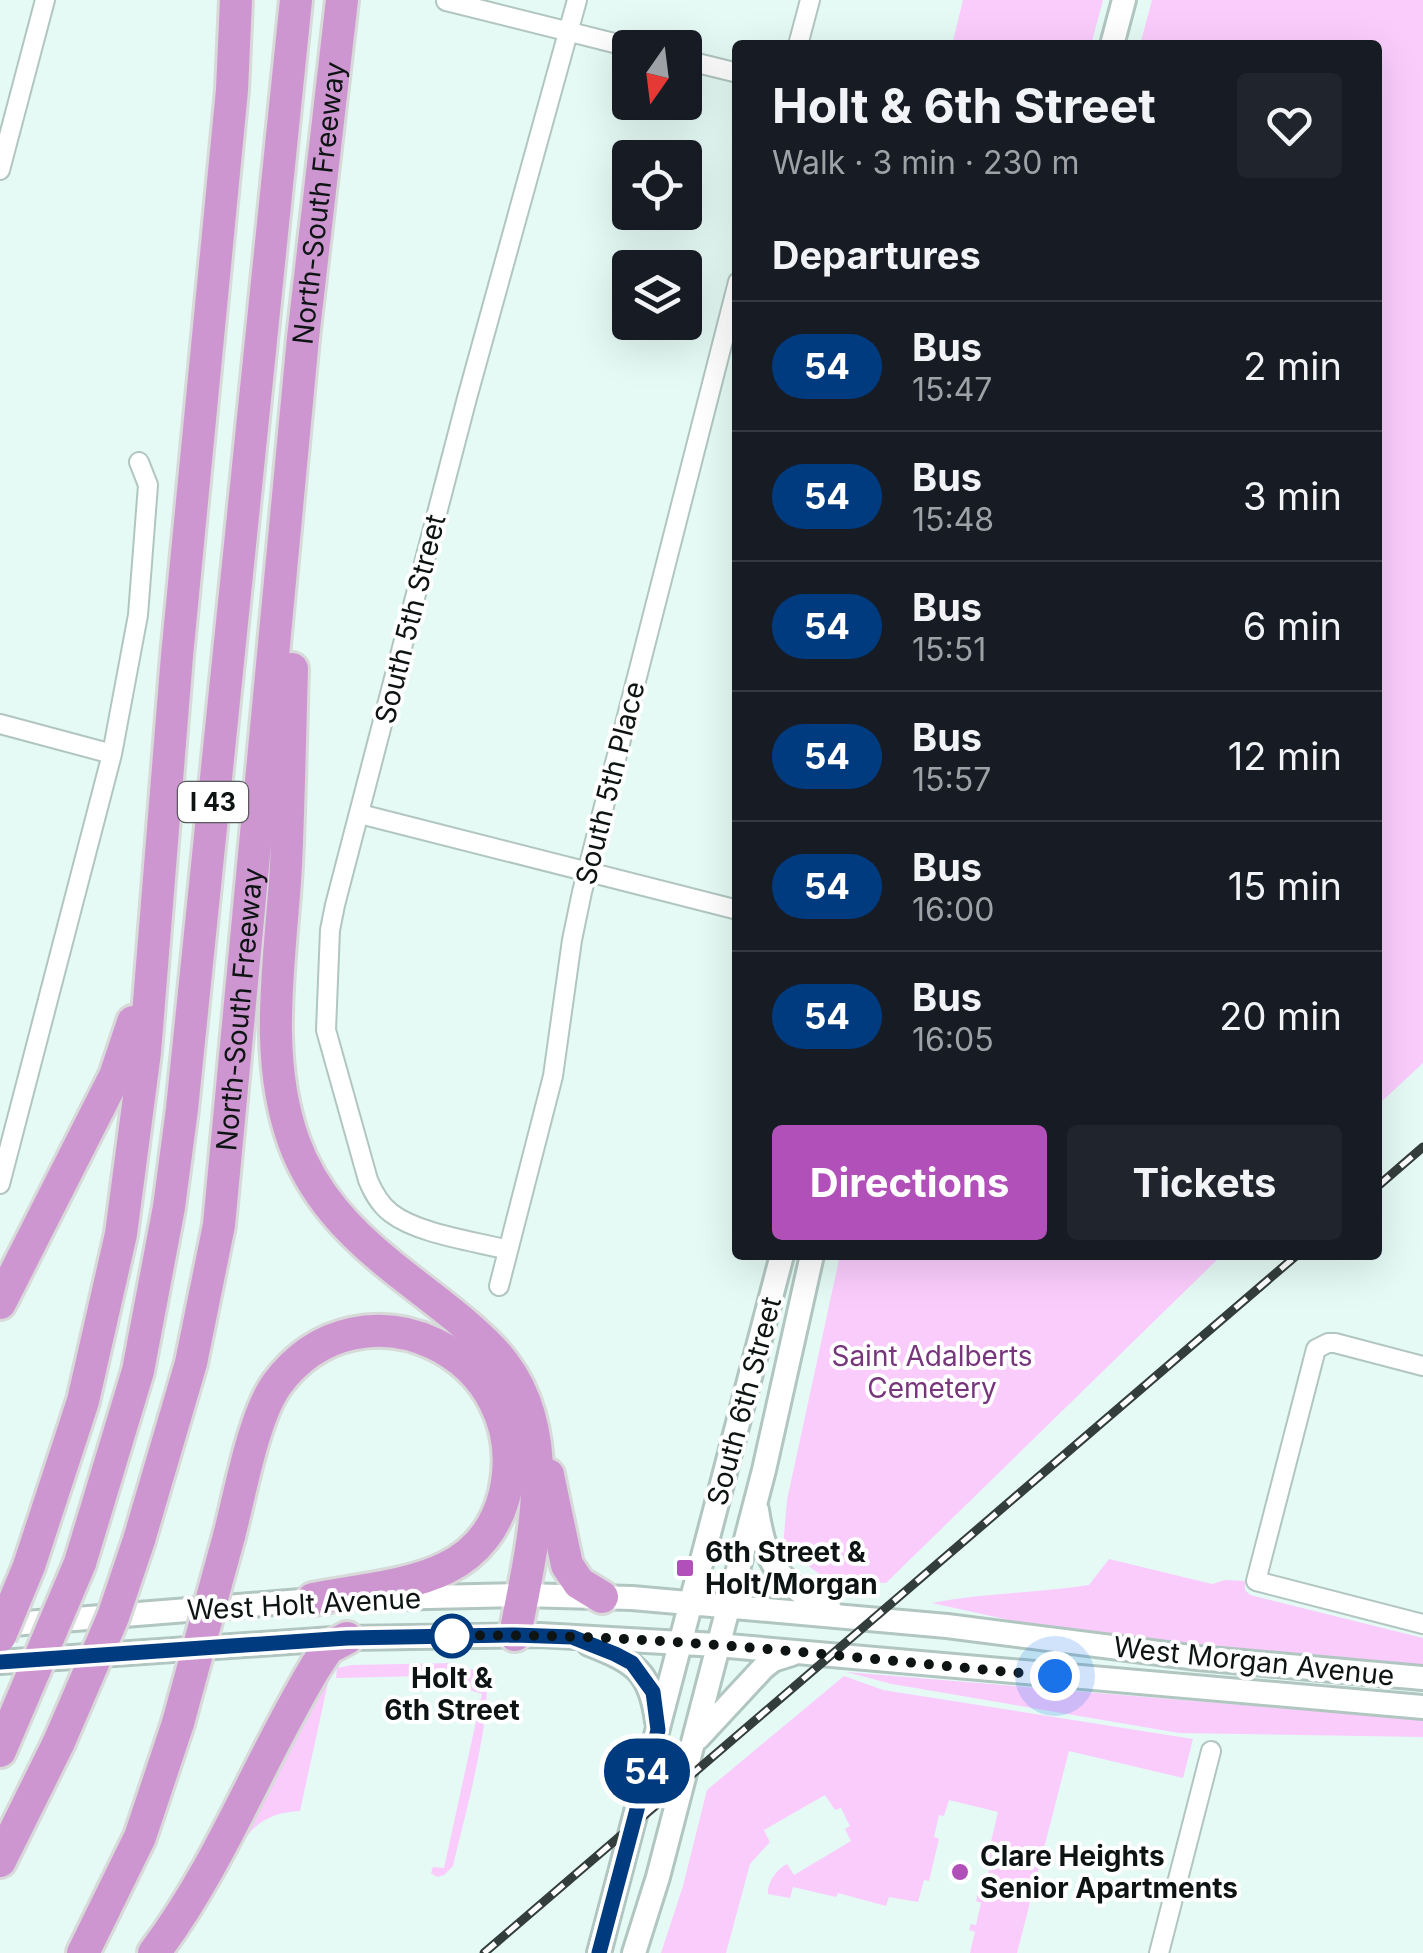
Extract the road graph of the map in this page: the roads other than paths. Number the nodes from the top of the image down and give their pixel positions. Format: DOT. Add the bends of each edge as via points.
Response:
graph roads {
  1 [pos="45,0"];
  2 [pos="236,0"];
  3 [pos="250,0"];
  4 [pos="296,0"];
  5 [pos="342,0"];
  6 [pos="576,0"];
  7 [pos="810,0"];
  8 [pos="1124,0"];
  9 [pos="446,1"];
  10 [pos="568,31"];
  11 [pos="799,40"];
  12 [pos="1113,40"];
  13 [pos="612,42"];
  14 [pos="702,64"];
  15 [pos="732,72"];
  16 [pos="232,90"];
  17 [pos="0,170"];
  18 [pos="732,306"];
  19 [pos="304,338"];
  20 [pos="138,462"];
  21 [pos="0,724"];
  22 [pos="112,754"];
  23 [pos="360,814"];
  24 [pos="588,872"];
  25 [pos="732,908"];
  26 [pos="158,910"];
  27 [pos="0,1184"];
  28 [pos="508,1250"];
  29 [pos="781,1260"];
  30 [pos="811,1260"];
  31 [pos="499,1286"];
  32 [pos="0,1303"];
  33 [pos="1423,1366"];
  34 [pos="533,1427"];
  35 [pos="756,1501"];
  36 [pos="522,1595"];
  37 [pos="602,1597"];
  38 [pos="314,1600"];
  39 [pos="691,1603"];
  40 [pos="728,1606"];
  41 [pos="838,1615"];
  42 [pos="1423,1624"];
  43 [pos="0,1625"];
  44 [pos="515,1635"];
  45 [pos="0,1636"];
  46 [pos="572,1637"];
  47 [pos="347,1638"];
  48 [pos="681,1643"];
  49 [pos="717,1645"];
  50 [pos="792,1654"];
  51 [pos="0,1662"];
  52 [pos="1423,1678"];
  53 [pos="1423,1707"];
  54 [pos="658,1730"];
  55 [pos="693,1745"];
  56 [pos="1,1749"];
  57 [pos="1210,1752"];
  58 [pos="0,1861"];
  59 [pos="83,1953"];
  60 [pos="154,1953"];
  61 [pos="598,1953"];
  62 [pos="634,1953"];
  63 [pos="1160,1953"];
  1 -- 17 [label="street"];
  2 -- 16 [label="highway"];
  3 -- 16 [label="highway"];
  4 -- 56 [label="highway, North-South Freeway / I 43, bridge" via="169,1207 138,1370 80,1563"];
  5 -- 19 [label="highway, North-South Freeway / I 43"];
  6 -- 10 [label="street, South 5th Street"];
  7 -- 11 [label="street"];
  8 -- 12 [label="street"];
  9 -- 10 [label="street"];
  10 -- 13 [label="street"];
  10 -- 23 [label="street, South 5th Street"];
  14 -- 15 [label="street"];
  16 -- 26 [label="highway"];
  18 -- 24 [label="street, South 5th Place"];
  19 -- 34 [label="highway" via="274,1032 280,1089 293,1140 325,1204 504,1362"];
  19 -- 58 [label="highway, North-South Freeway / I 43, bridge" via="220,1226 192,1362 139,1540 59,1742"];
  20 -- 22 [label="street" via="148,485 138,615"];
  21 -- 22 [label="street"];
  22 -- 27 [label="street"];
  23 -- 24 [label="street"];
  23 -- 28 [label="street, South 5th Street" via="330,930 326,1030 372,1189 391,1213 411,1224"];
  24 -- 25 [label="street"];
  24 -- 28 [label="street, South 5th Place" via="554,1076"];
  26 -- 32 [label="highway" via="130,1036 114,1076"];
  26 -- 45 [label="highway, bridge" via="120,1234 84,1401"];
  28 -- 31 [label="street, South 5th Place"];
  29 -- 39 [label="street, South 6th Street"];
  30 -- 35 [label="street, South 6th Street"];
  33 -- 42 [label="street" via="1335,1343 1314,1354 1256,1581"];
  34 -- 36 [label="highway" via="534,1526"];
  34 -- 37 [label="highway" via="567,1565 579,1583"];
  35 -- 40 [label="street, South 6th Street"];
  35 -- 41 [label="street" via="762,1543 774,1566 792,1588"];
  36 -- 37 [label="street, West Holt Avenue"];
  36 -- 38 [label="street, West Holt Avenue"];
  36 -- 44 [label="highway"];
  37 -- 39 [label="street, West Holt Avenue"];
  38 -- 43 [label="street, West Holt Avenue"];
  38 -- 59 [label="highway, bridge" via="446,1568 472,1551 501,1510 509,1440 487,1387 437,1344 409,1334 338,1338 291,1368 275,1387 140,1836"];
  39 -- 40 [label="street, West Holt Avenue"];
  39 -- 48 [label="street, South 6th Street"];
  40 -- 41 [label="street, West Morgan Avenue"];
  40 -- 49 [label="street, South 6th Street"];
  41 -- 52 [label="street, West Morgan Avenue"];
  44 -- 46 [label="street, West Holt Avenue"];
  44 -- 47 [label="street, West Holt Avenue"];
  46 -- 48 [label="street, West Holt Avenue"];
  46 -- 54 [label="street" via="632,1663 653,1692"];
  47 -- 51 [label="street, West Holt Avenue"];
  47 -- 60 [label="highway" via="328,1648 316,1666 228,1837"];
  48 -- 49 [label="street, West Holt Avenue"];
  48 -- 54 [label="street, South 6th Street"];
  49 -- 50 [label="street, West Morgan Avenue"];
  49 -- 55 [label="street, South 6th Street"];
  50 -- 53 [label="street, West Morgan Avenue"];
  50 -- 55 [label="street" via="763,1668"];
  54 -- 61 [label="street, South 6th Street"];
  55 -- 62 [label="street, South 6th Street"];
  57 -- 63 [label="street"];
}
